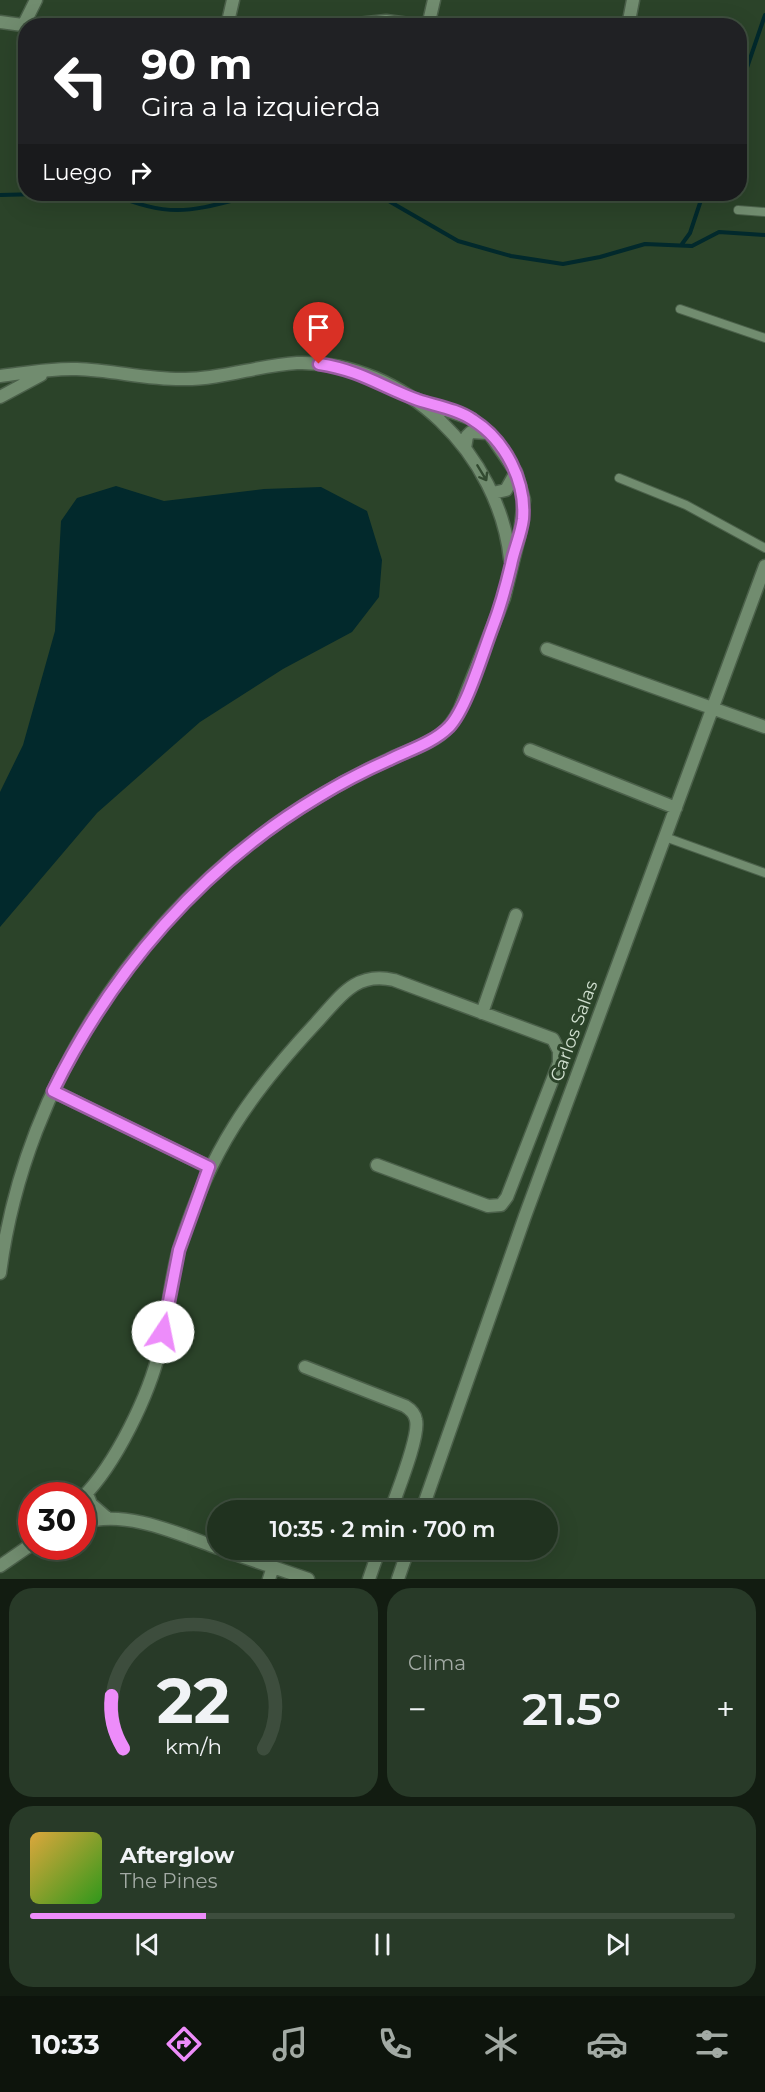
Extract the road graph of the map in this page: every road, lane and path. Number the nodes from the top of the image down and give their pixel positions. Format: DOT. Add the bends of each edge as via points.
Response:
graph roads {
  1 [pos="36,0"];
  2 [pos="233,0"];
  3 [pos="434,0"];
  4 [pos="633,0"];
  5 [pos="30,18"];
  6 [pos="229,18"];
  7 [pos="428,18"];
  8 [pos="630,18"];
  9 [pos="0,22"];
  10 [pos="18,24"];
  11 [pos="738,210"];
  12 [pos="765,212"];
  13 [pos="680,309"];
  14 [pos="765,338"];
  15 [pos="52,370"];
  16 [pos="0,376"];
  17 [pos="0,397"];
  18 [pos="415,399"];
  19 [pos="489,433"];
  20 [pos="465,448"];
  21 [pos="516,472"];
  22 [pos="619,478"];
  23 [pos="493,493"];
  24 [pos="765,548"];
  25 [pos="511,565"];
  26 [pos="765,566"];
  27 [pos="547,649"];
  28 [pos="713,707"];
  29 [pos="765,727"];
  30 [pos="530,750"];
  31 [pos="676,808"];
  32 [pos="665,837"];
  33 [pos="765,873"];
  34 [pos="516,915"];
  35 [pos="482,1013"];
  36 [pos="53,1091"];
  37 [pos="377,1165"];
  38 [pos="209,1167"];
  39 [pos="0,1273"];
  40 [pos="305,1367"];
  41 [pos="94,1482"];
  42 [pos="394,1500"];
  43 [pos="426,1500"];
  44 [pos="96,1508"];
  45 [pos="107,1518"];
  46 [pos="96,1520"];
  47 [pos="207,1544"];
  48 [pos="18,1554"];
  49 [pos="244,1560"];
  50 [pos="376,1560"];
  51 [pos="405,1560"];
  52 [pos="0,1566"];
  53 [pos="271,1573"];
  54 [pos="308,1579"];
  55 [pos="369,1579"];
  56 [pos="398,1579"];
  1 -- 5 [label="street"];
  2 -- 6 [label="street"];
  3 -- 7 [label="street"];
  4 -- 8 [label="street"];
  9 -- 10 [label="street"];
  11 -- 12 [label="lane"];
  13 -- 14 [label="lane"];
  15 -- 16 [label="street"];
  15 -- 17 [label="street"];
  15 -- 18 [label="street" via="193,379 274,366 319,364 358,372"];
  18 -- 19 [label="street" via="472,419"];
  18 -- 20 [label="street"];
  19 -- 20 [label="street" via="471,432"];
  19 -- 21 [label="street"];
  20 -- 23 [label="street, one-way"];
  21 -- 23 [label="street" via="506,490"];
  21 -- 25 [label="street" via="524,500 523,520"];
  22 -- 24 [label="lane" via="686,505"];
  23 -- 25 [label="street" via="508,538"];
  25 -- 36 [label="street" via="504,598 460,709 449,726 427,742 352,777 289,815 207,881 149,940 126,970 94,1016"];
  26 -- 28 [label="street, Carlos Salas"];
  27 -- 28 [label="street"];
  28 -- 29 [label="street"];
  28 -- 31 [label="street, Carlos Salas"];
  30 -- 31 [label="street"];
  31 -- 32 [label="street, Carlos Salas"];
  32 -- 33 [label="lane"];
  32 -- 43 [label="street, Carlos Salas"];
  34 -- 35 [label="street"];
  35 -- 37 [label="street" via="553,1039 559,1051 559,1063 507,1197 501,1205 488,1206"];
  35 -- 38 [label="street" via="394,980 369,978 358,982 267,1078"];
  36 -- 38 [label="street"];
  36 -- 39 [label="street" via="22,1168"];
  38 -- 41 [label="street" via="179,1250 148,1386 136,1415"];
  40 -- 42 [label="street" via="405,1406 414,1414 415,1436"];
  44 -- 45 [label="street"];
  45 -- 46 [label="street"];
  45 -- 47 [label="street" via="173,1532"];
  48 -- 52 [label="street"];
  49 -- 53 [label="street"];
  50 -- 55 [label="street"];
  51 -- 56 [label="street"];
  53 -- 54 [label="street"];
}
